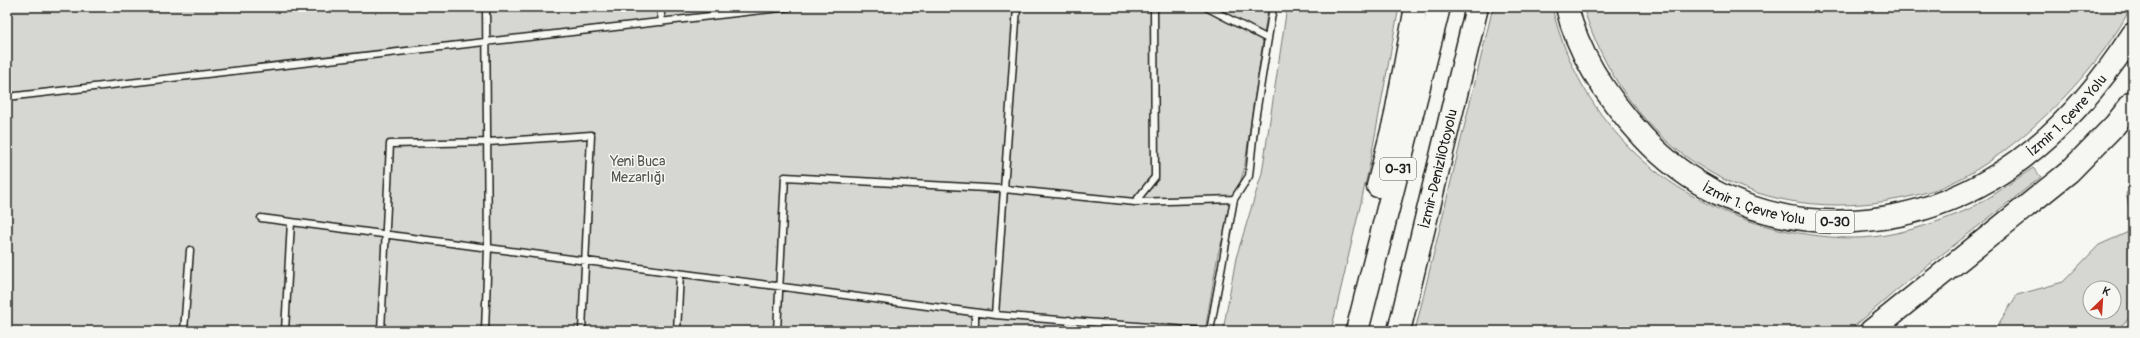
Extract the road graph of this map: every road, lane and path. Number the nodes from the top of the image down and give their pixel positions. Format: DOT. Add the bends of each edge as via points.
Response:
graph roads {
  1 [pos="486,7"];
  2 [pos="660,7"];
  3 [pos="789,7"];
  4 [pos="1017,7"];
  5 [pos="1154,7"];
  6 [pos="1206,7"];
  7 [pos="1274,7"];
  8 [pos="1416,7"];
  9 [pos="1439,7"];
  10 [pos="1477,7"];
  11 [pos="1567,7"];
  12 [pos="662,22"];
  13 [pos="2133,34"];
  14 [pos="1268,39"];
  15 [pos="488,42"];
  16 [pos="7,97"];
  17 [pos="2133,102"];
  18 [pos="488,142"];
  19 [pos="1004,189"];
  20 [pos="1234,199"];
  21 [pos="1135,202"];
  22 [pos="261,218"];
  23 [pos="291,222"];
  24 [pos="385,234"];
  25 [pos="488,248"];
  26 [pos="190,250"];
  27 [pos="585,261"];
  28 [pos="680,274"];
  29 [pos="779,287"];
  30 [pos="975,313"];
  31 [pos="995,315"];
  32 [pos="1069,320"];
  33 [pos="1360,322"];
  34 [pos="184,331"];
  35 [pos="285,331"];
  36 [pos="381,331"];
  37 [pos="485,331"];
  38 [pos="582,331"];
  39 [pos="676,331"];
  40 [pos="777,331"];
  41 [pos="975,331"];
  42 [pos="1069,331"];
  43 [pos="1201,331"];
  44 [pos="1210,331"];
  45 [pos="1399,331"];
  46 [pos="1871,331"];
  1 -- 15 [label="lane"];
  2 -- 12 [label="lane"];
  3 -- 12 [label="lane"];
  4 -- 19 [label="lane"];
  5 -- 21 [label="lane" via="1155,177"];
  6 -- 14 [label="lane"];
  7 -- 14 [label="lane"];
  8 -- 33 [label="highway" via="1395,119 1375,200"];
  9 -- 33 [label="highway, O-31"];
  10 -- 45 [label="highway, İzmir-DenizliOtoyolu / O-31"];
  11 -- 13 [label="highway, İzmir 1. Çevre Yolu / O-30" via="1589,66 1632,125 1655,150 1688,176 1723,196 1757,210 1789,218 1827,222 1880,219 1939,205 1989,180 2031,151 2067,118 2110,69"];
  12 -- 15 [label="lane"];
  14 -- 20 [label="lane" via="1249,176"];
  15 -- 16 [label="lane"];
  15 -- 18 [label="lane"];
  17 -- 46 [label="highway" via="2115,125 2069,172"];
  18 -- 24 [label="lane" via="390,144"];
  18 -- 25 [label="lane"];
  18 -- 27 [label="lane" via="591,135"];
  19 -- 21 [label="lane"];
  19 -- 29 [label="lane" via="785,177"];
  19 -- 31 [label="lane"];
  20 -- 21 [label="lane"];
  20 -- 44 [label="lane"];
  22 -- 23 [label="lane"];
  23 -- 24 [label="lane"];
  23 -- 35 [label="lane"];
  24 -- 25 [label="lane"];
  24 -- 36 [label="lane"];
  25 -- 27 [label="lane"];
  25 -- 37 [label="lane"];
  26 -- 34 [label="lane"];
  27 -- 28 [label="lane"];
  27 -- 38 [label="lane"];
  28 -- 29 [label="lane"];
  28 -- 39 [label="lane"];
  29 -- 30 [label="lane"];
  29 -- 40 [label="lane"];
  30 -- 31 [label="lane"];
  30 -- 41 [label="lane"];
  31 -- 32 [label="lane"];
  32 -- 42 [label="lane"];
  32 -- 43 [label="lane"];
}
